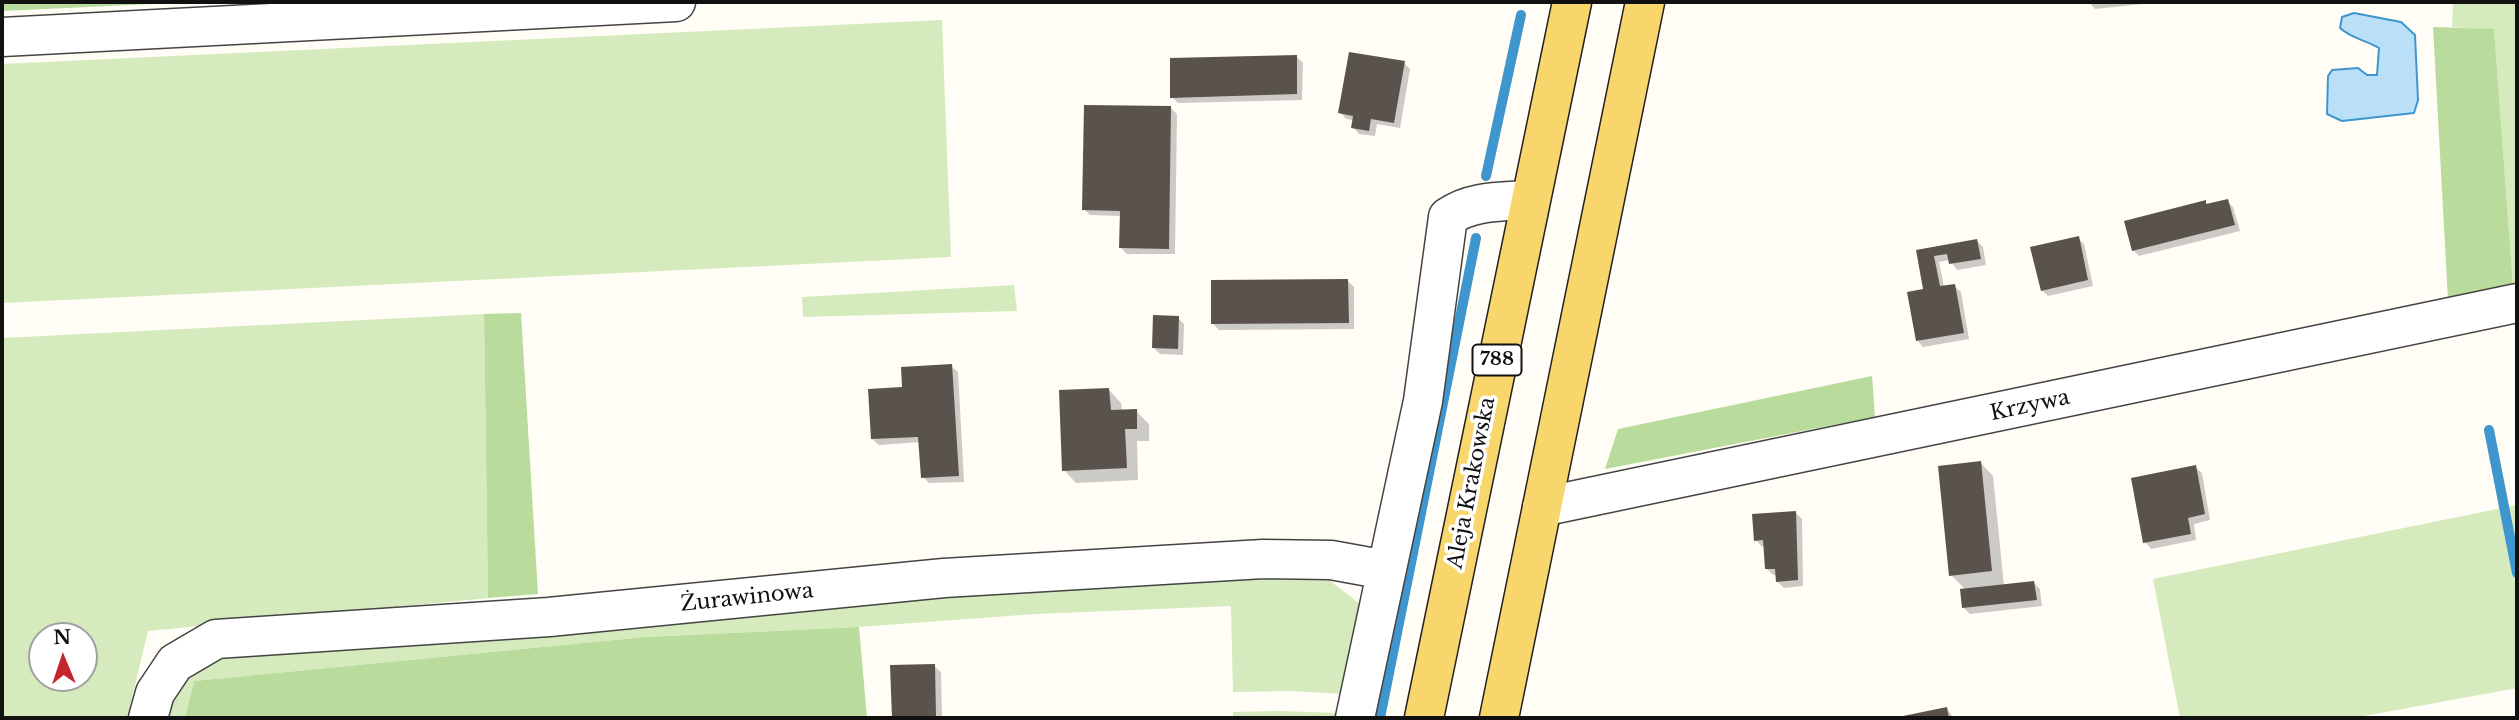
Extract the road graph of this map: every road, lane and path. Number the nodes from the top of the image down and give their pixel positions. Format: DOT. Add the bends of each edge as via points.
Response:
graph roads {
  1 [pos="676,2"];
  2 [pos="1572,2"];
  3 [pos="1645,2"];
  4 [pos="2,37"];
  5 [pos="1529,200"];
  6 [pos="2517,303"];
  7 [pos="1542,507"];
  8 [pos="1386,570"];
  9 [pos="148,718"];
  10 [pos="1355,718"];
  11 [pos="1424,718"];
  12 [pos="1499,718"];
  1 -- 4 [label="street"];
  2 -- 5 [label="main road, Aleja Krakowska / 788"];
  3 -- 7 [label="main road"];
  5 -- 8 [label="street" via="1480,203 1448,217 1423,401"];
  5 -- 11 [label="main road, Aleja Krakowska / 788"];
  6 -- 7 [label="street, Krzywa"];
  7 -- 12 [label="main road"];
  8 -- 9 [label="street, Żurawinowa" via="1331,559 1263,559 944,578 549,617 216,639 176,663 155,693"];
  8 -- 10 [label="street"];
}
